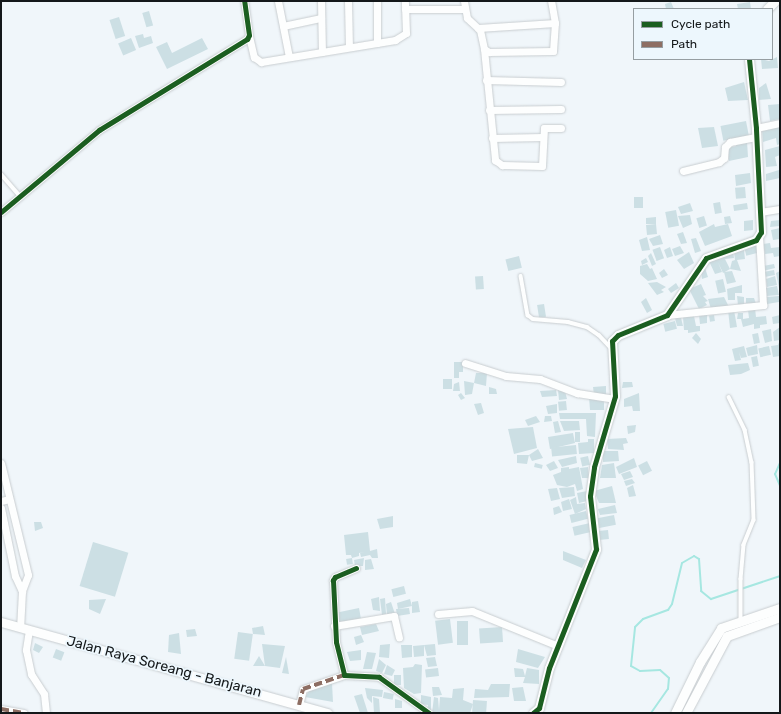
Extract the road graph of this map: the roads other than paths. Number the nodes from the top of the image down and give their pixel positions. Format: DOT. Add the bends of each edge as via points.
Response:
graph roads {
  1 [pos="244,1"];
  2 [pos="278,1"];
  3 [pos="321,1"];
  4 [pos="348,1"];
  5 [pos="377,1"];
  6 [pos="405,1"];
  7 [pos="434,1"];
  8 [pos="464,1"];
  9 [pos="551,1"];
  10 [pos="406,9"];
  11 [pos="434,9"];
  12 [pos="465,9"];
  13 [pos="321,18"];
  14 [pos="555,23"];
  15 [pos="283,26"];
  16 [pos="478,28"];
  17 [pos="248,37"];
  18 [pos="377,43"];
  19 [pos="349,47"];
  20 [pos="484,49"];
  21 [pos="322,52"];
  22 [pos="289,57"];
  23 [pos="749,60"];
  24 [pos="486,80"];
  25 [pos="561,82"];
  26 [pos="561,109"];
  27 [pos="489,110"];
  28 [pos="780,123"];
  29 [pos="561,128"];
  30 [pos="756,133"];
  31 [pos="543,137"];
  32 [pos="492,138"];
  33 [pos="683,171"];
  34 [pos="1,174"];
  35 [pos="20,196"];
  36 [pos="780,209"];
  37 [pos="1,212"];
  38 [pos="760,212"];
  39 [pos="759,236"];
  40 [pos="521,276"];
  41 [pos="667,315"];
  42 [pos="611,348"];
  43 [pos="465,362"];
  44 [pos="729,397"];
  45 [pos="614,399"];
  46 [pos="1,463"];
  47 [pos="9,499"];
  48 [pos="1,501"];
  49 [pos="1,508"];
  50 [pos="356,568"];
  51 [pos="22,591"];
  52 [pos="780,608"];
  53 [pos="438,614"];
  54 [pos="780,617"];
  55 [pos="741,620"];
  56 [pos="1,622"];
  57 [pos="334,626"];
  58 [pos="25,629"];
  59 [pos="400,637"];
  60 [pos="558,646"];
  61 [pos="704,664"];
  62 [pos="344,675"];
  63 [pos="299,705"];
  64 [pos="1,709"];
  65 [pos="24,713"];
  66 [pos="46,713"];
  67 [pos="328,713"];
  68 [pos="429,713"];
  69 [pos="533,713"];
  70 [pos="675,713"];
  71 [pos="686,713"];
  1 -- 17 [label="street"];
  2 -- 15 [label="street"];
  3 -- 13 [label="street"];
  4 -- 19 [label="street"];
  5 -- 18 [label="street"];
  6 -- 10 [label="street"];
  7 -- 11 [label="street"];
  8 -- 12 [label="street"];
  9 -- 14 [label="street"];
  10 -- 11 [label="street"];
  10 -- 18 [label="street" via="406,33 402,38"];
  11 -- 12 [label="street"];
  12 -- 16 [label="street" via="467,18"];
  13 -- 15 [label="street"];
  13 -- 21 [label="street"];
  14 -- 16 [label="street"];
  14 -- 20 [label="street" via="555,48 551,52 489,52"];
  15 -- 22 [label="street"];
  16 -- 20 [label="street"];
  17 -- 22 [label="street" via="256,61"];
  17 -- 35 [label="street" via="99,130"];
  18 -- 19 [label="street"];
  19 -- 21 [label="street"];
  20 -- 24 [label="street"];
  21 -- 22 [label="street"];
  23 -- 30 [label="street"];
  24 -- 25 [label="street"];
  24 -- 27 [label="street"];
  26 -- 27 [label="street"];
  27 -- 32 [label="street"];
  28 -- 30 [label="street"];
  29 -- 31 [label="street" via="544,128"];
  30 -- 33 [label="street" via="727,144 724,158 720,162"];
  30 -- 38 [label="street"];
  31 -- 32 [label="street"];
  31 -- 32 [label="street" via="544,162 538,167 499,163 495,160"];
  34 -- 35 [label="lane"];
  35 -- 37 [label="street"];
  36 -- 38 [label="street"];
  38 -- 39 [label="street"];
  39 -- 41 [label="street" via="756,240 706,258"];
  39 -- 41 [label="street" via="764,305"];
  40 -- 42 [label="lane" via="528,314 533,319 568,322 587,327 600,335"];
  41 -- 42 [label="street" via="618,334 612,341"];
  42 -- 45 [label="street" via="616,389"];
  43 -- 45 [label="street" via="506,376 540,379 577,393"];
  44 -- 55 [label="lane" via="745,430 752,462 754,520 744,545"];
  45 -- 60 [label="street" via="594,467 590,496 596,549"];
  46 -- 47 [label="street"];
  47 -- 48 [label="street"];
  47 -- 51 [label="street" via="28,575"];
  49 -- 51 [label="street" via="16,576"];
  50 -- 57 [label="street" via="333,578"];
  51 -- 58 [label="street"];
  52 -- 55 [label="street"];
  53 -- 60 [label="street" via="472,611"];
  54 -- 61 [label="street" via="727,636"];
  55 -- 61 [label="street" via="721,628"];
  56 -- 58 [label="street, Jalan Raya Soreang - Banjaran"];
  57 -- 59 [label="street" via="394,616"];
  57 -- 62 [label="street" via="338,658"];
  58 -- 63 [label="street, Jalan Raya Soreang - Banjaran"];
  58 -- 66 [label="street" via="32,674 44,694"];
  60 -- 69 [label="street" via="539,708"];
  61 -- 70 [label="street"];
  61 -- 71 [label="street"];
  62 -- 63 [label="street" via="303,689"];
  62 -- 68 [label="street" via="366,674 379,677"];
  63 -- 67 [label="street, Jalan Raya Soreang - Banjaran"];
  64 -- 65 [label="street"];
}
